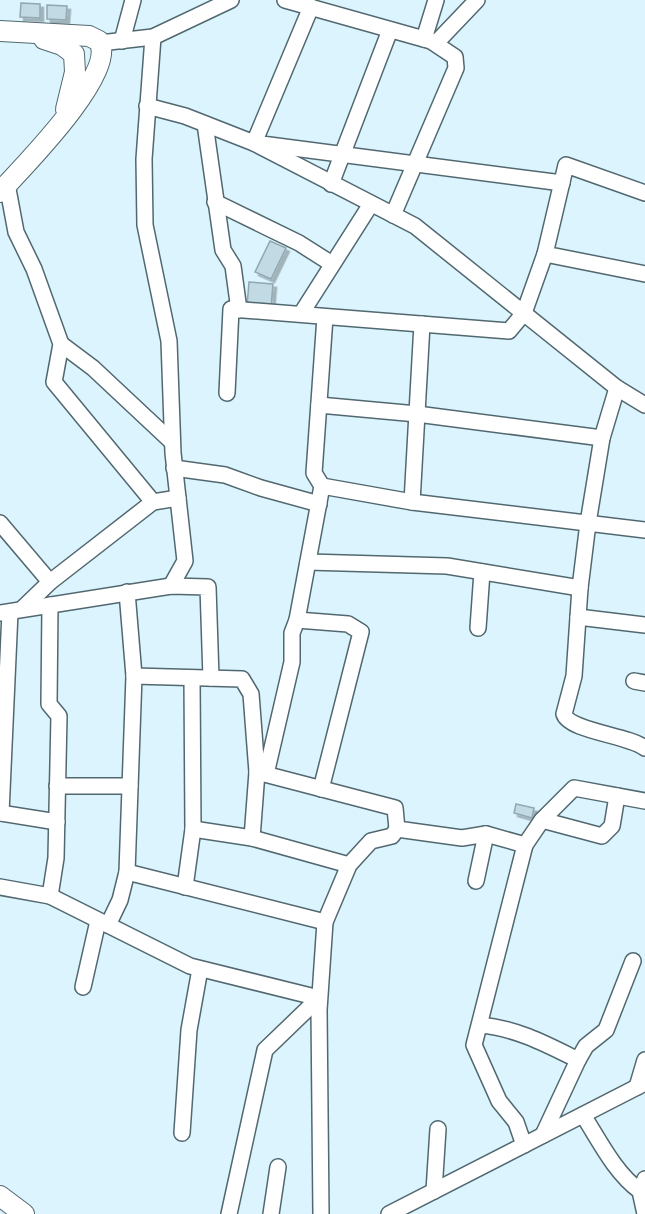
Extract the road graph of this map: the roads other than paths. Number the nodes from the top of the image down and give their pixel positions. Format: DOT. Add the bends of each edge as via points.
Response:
graph roads {
  1 [pos="133,0"];
  2 [pos="231,0"];
  3 [pos="285,0"];
  4 [pos="436,0"];
  5 [pos="477,0"];
  6 [pos="311,8"];
  7 [pos="390,30"];
  8 [pos="9,32"];
  9 [pos="153,37"];
  10 [pos="122,41"];
  11 [pos="430,41"];
  12 [pos="100,43"];
  13 [pos="74,54"];
  14 [pos="147,106"];
  15 [pos="62,120"];
  16 [pos="205,123"];
  17 [pos="254,143"];
  18 [pos="343,154"];
  19 [pos="416,164"];
  20 [pos="562,183"];
  21 [pos="331,184"];
  22 [pos="3,188"];
  23 [pos="644,188"];
  24 [pos="215,202"];
  25 [pos="371,204"];
  26 [pos="393,215"];
  27 [pos="545,254"];
  28 [pos="332,264"];
  29 [pos="645,273"];
  30 [pos="239,310"];
  31 [pos="524,313"];
  32 [pos="301,314"];
  33 [pos="325,317"];
  34 [pos="422,324"];
  35 [pos="61,344"];
  36 [pos="617,388"];
  37 [pos="227,393"];
  38 [pos="319,405"];
  39 [pos="645,405"];
  40 [pos="417,414"];
  41 [pos="602,438"];
  42 [pos="172,442"];
  43 [pos="174,468"];
  44 [pos="322,486"];
  45 [pos="178,498"];
  46 [pos="153,502"];
  47 [pos="412,502"];
  48 [pos="319,504"];
  49 [pos="0,523"];
  50 [pos="588,523"];
  51 [pos="645,530"];
  52 [pos="308,562"];
  53 [pos="482,572"];
  54 [pos="50,582"];
  55 [pos="171,586"];
  56 [pos="580,588"];
  57 [pos="128,592"];
  58 [pos="50,605"];
  59 [pos="11,612"];
  60 [pos="578,617"];
  61 [pos="297,620"];
  62 [pos="645,625"];
  63 [pos="478,628"];
  64 [pos="134,676"];
  65 [pos="192,678"];
  66 [pos="211,678"];
  67 [pos="645,748"];
  68 [pos="261,773"];
  69 [pos="57,786"];
  70 [pos="130,786"];
  71 [pos="321,789"];
  72 [pos="617,796"];
  73 [pos="645,801"];
  74 [pos="0,813"];
  75 [pos="542,820"];
  76 [pos="57,822"];
  77 [pos="193,829"];
  78 [pos="396,830"];
  79 [pos="486,834"];
  80 [pos="252,838"];
  81 [pos="525,845"];
  82 [pos="349,865"];
  83 [pos="127,872"];
  84 [pos="476,881"];
  85 [pos="0,887"];
  86 [pos="185,887"];
  87 [pos="50,896"];
  88 [pos="326,922"];
  89 [pos="103,923"];
  90 [pos="633,961"];
  91 [pos="200,969"];
  92 [pos="83,987"];
  93 [pos="319,998"];
  94 [pos="480,1025"];
  95 [pos="578,1060"];
  96 [pos="645,1060"];
  97 [pos="641,1085"];
  98 [pos="583,1115"];
  99 [pos="438,1129"];
  100 [pos="182,1133"];
  101 [pos="543,1135"];
  102 [pos="524,1145"];
  103 [pos="278,1167"];
  104 [pos="642,1185"];
  105 [pos="434,1191"];
  106 [pos="0,1196"];
  107 [pos="24,1214"];
  108 [pos="229,1214"];
  109 [pos="271,1214"];
  110 [pos="321,1214"];
  111 [pos="389,1214"];
  112 [pos="645,1214"];
  1 -- 10 [label="street"];
  2 -- 9 [label="street"];
  3 -- 6 [label="street"];
  4 -- 11 [label="street"];
  5 -- 11 [label="street"];
  6 -- 7 [label="street"];
  6 -- 17 [label="street"];
  7 -- 11 [label="street"];
  7 -- 18 [label="street"];
  8 -- 12 [label="main road" via="81,35"];
  8 -- 13 [label="main road" via="58,43"];
  9 -- 10 [label="street"];
  9 -- 14 [label="street"];
  10 -- 12 [label="street"];
  11 -- 19 [label="street" via="453,54 457,64"];
  12 -- 13 [label="main road" via="92,57 84,59"];
  12 -- 15 [label="main road" via="101,56 93,77"];
  13 -- 15 [label="main road" via="75,72"];
  14 -- 16 [label="street"];
  14 -- 42 [label="street" via="145,225 169,341"];
  15 -- 22 [label="main road"];
  16 -- 17 [label="street"];
  16 -- 24 [label="street"];
  17 -- 18 [label="street"];
  17 -- 21 [label="street"];
  18 -- 19 [label="street"];
  18 -- 21 [label="street"];
  19 -- 20 [label="street"];
  19 -- 26 [label="street"];
  20 -- 23 [label="street" via="566,165"];
  20 -- 27 [label="street"];
  21 -- 25 [label="street"];
  22 -- 35 [label="street" via="16,232 55,321"];
  24 -- 28 [label="street" via="299,243"];
  24 -- 30 [label="street" via="223,250 233,266"];
  25 -- 26 [label="street"];
  25 -- 28 [label="street"];
  26 -- 31 [label="street" via="415,226"];
  27 -- 29 [label="street"];
  27 -- 31 [label="street"];
  28 -- 32 [label="street"];
  30 -- 32 [label="street"];
  30 -- 37 [label="street" via="231,309"];
  31 -- 34 [label="street" via="509,331"];
  31 -- 36 [label="street"];
  32 -- 33 [label="street"];
  33 -- 34 [label="street"];
  33 -- 38 [label="street"];
  34 -- 40 [label="street"];
  35 -- 42 [label="street" via="93,368"];
  35 -- 46 [label="street" via="54,382"];
  36 -- 39 [label="street"];
  36 -- 41 [label="street"];
  38 -- 40 [label="street"];
  38 -- 44 [label="street" via="314,474"];
  40 -- 41 [label="street"];
  40 -- 47 [label="street"];
  41 -- 50 [label="street"];
  42 -- 43 [label="street"];
  43 -- 45 [label="street"];
  43 -- 48 [label="street" via="225,475"];
  44 -- 47 [label="street"];
  44 -- 48 [label="street"];
  45 -- 46 [label="street"];
  45 -- 55 [label="street" via="185,561"];
  46 -- 54 [label="street"];
  47 -- 50 [label="street"];
  48 -- 52 [label="street"];
  49 -- 54 [label="street"];
  50 -- 51 [label="street"];
  50 -- 56 [label="street"];
  52 -- 53 [label="street" via="447,566"];
  52 -- 61 [label="street"];
  53 -- 56 [label="street"];
  53 -- 63 [label="street"];
  54 -- 59 [label="street"];
  55 -- 57 [label="street"];
  55 -- 66 [label="street" via="208,587"];
  56 -- 60 [label="street"];
  57 -- 58 [label="street"];
  57 -- 64 [label="street"];
  58 -- 59 [label="street"];
  58 -- 69 [label="street" via="49,704 58,716"];
  59 -- 74 [label="street"];
  60 -- 62 [label="street"];
  60 -- 67 [label="street" via="574,676 565,717"];
  61 -- 68 [label="street" via="292,633 292,662"];
  61 -- 71 [label="street" via="348,624 361,632"];
  64 -- 65 [label="street"];
  64 -- 70 [label="street"];
  65 -- 66 [label="street"];
  65 -- 77 [label="street"];
  66 -- 68 [label="street" via="242,679 252,694"];
  68 -- 71 [label="street"];
  68 -- 80 [label="street"];
  69 -- 70 [label="street"];
  69 -- 76 [label="street"];
  70 -- 83 [label="street"];
  71 -- 78 [label="street" via="395,808"];
  72 -- 73 [label="street"];
  72 -- 75 [label="street" via="574,788"];
  72 -- 75 [label="street" via="612,826 602,836"];
  74 -- 76 [label="street"];
  75 -- 81 [label="street"];
  76 -- 87 [label="street"];
  77 -- 80 [label="street"];
  77 -- 86 [label="street"];
  78 -- 79 [label="street" via="462,838"];
  78 -- 82 [label="street" via="392,836 371,841"];
  79 -- 81 [label="street"];
  79 -- 84 [label="street"];
  80 -- 82 [label="street"];
  81 -- 94 [label="street"];
  82 -- 88 [label="street"];
  83 -- 86 [label="street"];
  83 -- 89 [label="street" via="120,900"];
  85 -- 87 [label="street"];
  86 -- 88 [label="street"];
  87 -- 89 [label="street"];
  88 -- 93 [label="street"];
  89 -- 91 [label="street"];
  89 -- 92 [label="street"];
  90 -- 95 [label="street" via="606,1030 586,1046"];
  91 -- 93 [label="street"];
  91 -- 100 [label="street" via="189,1030"];
  93 -- 108 [label="street" via="265,1050"];
  93 -- 110 [label="street"];
  94 -- 95 [label="street" via="532,1037"];
  94 -- 102 [label="street" via="474,1045 499,1101 516,1122"];
  95 -- 101 [label="street"];
  96 -- 97 [label="street"];
  97 -- 98 [label="street"];
  98 -- 101 [label="street"];
  98 -- 104 [label="street" via="632,1185"];
  99 -- 105 [label="street"];
  101 -- 102 [label="street"];
  102 -- 105 [label="street"];
  103 -- 109 [label="street"];
  104 -- 112 [label="street"];
  105 -- 111 [label="street"];
  106 -- 107 [label="main road"];
}
